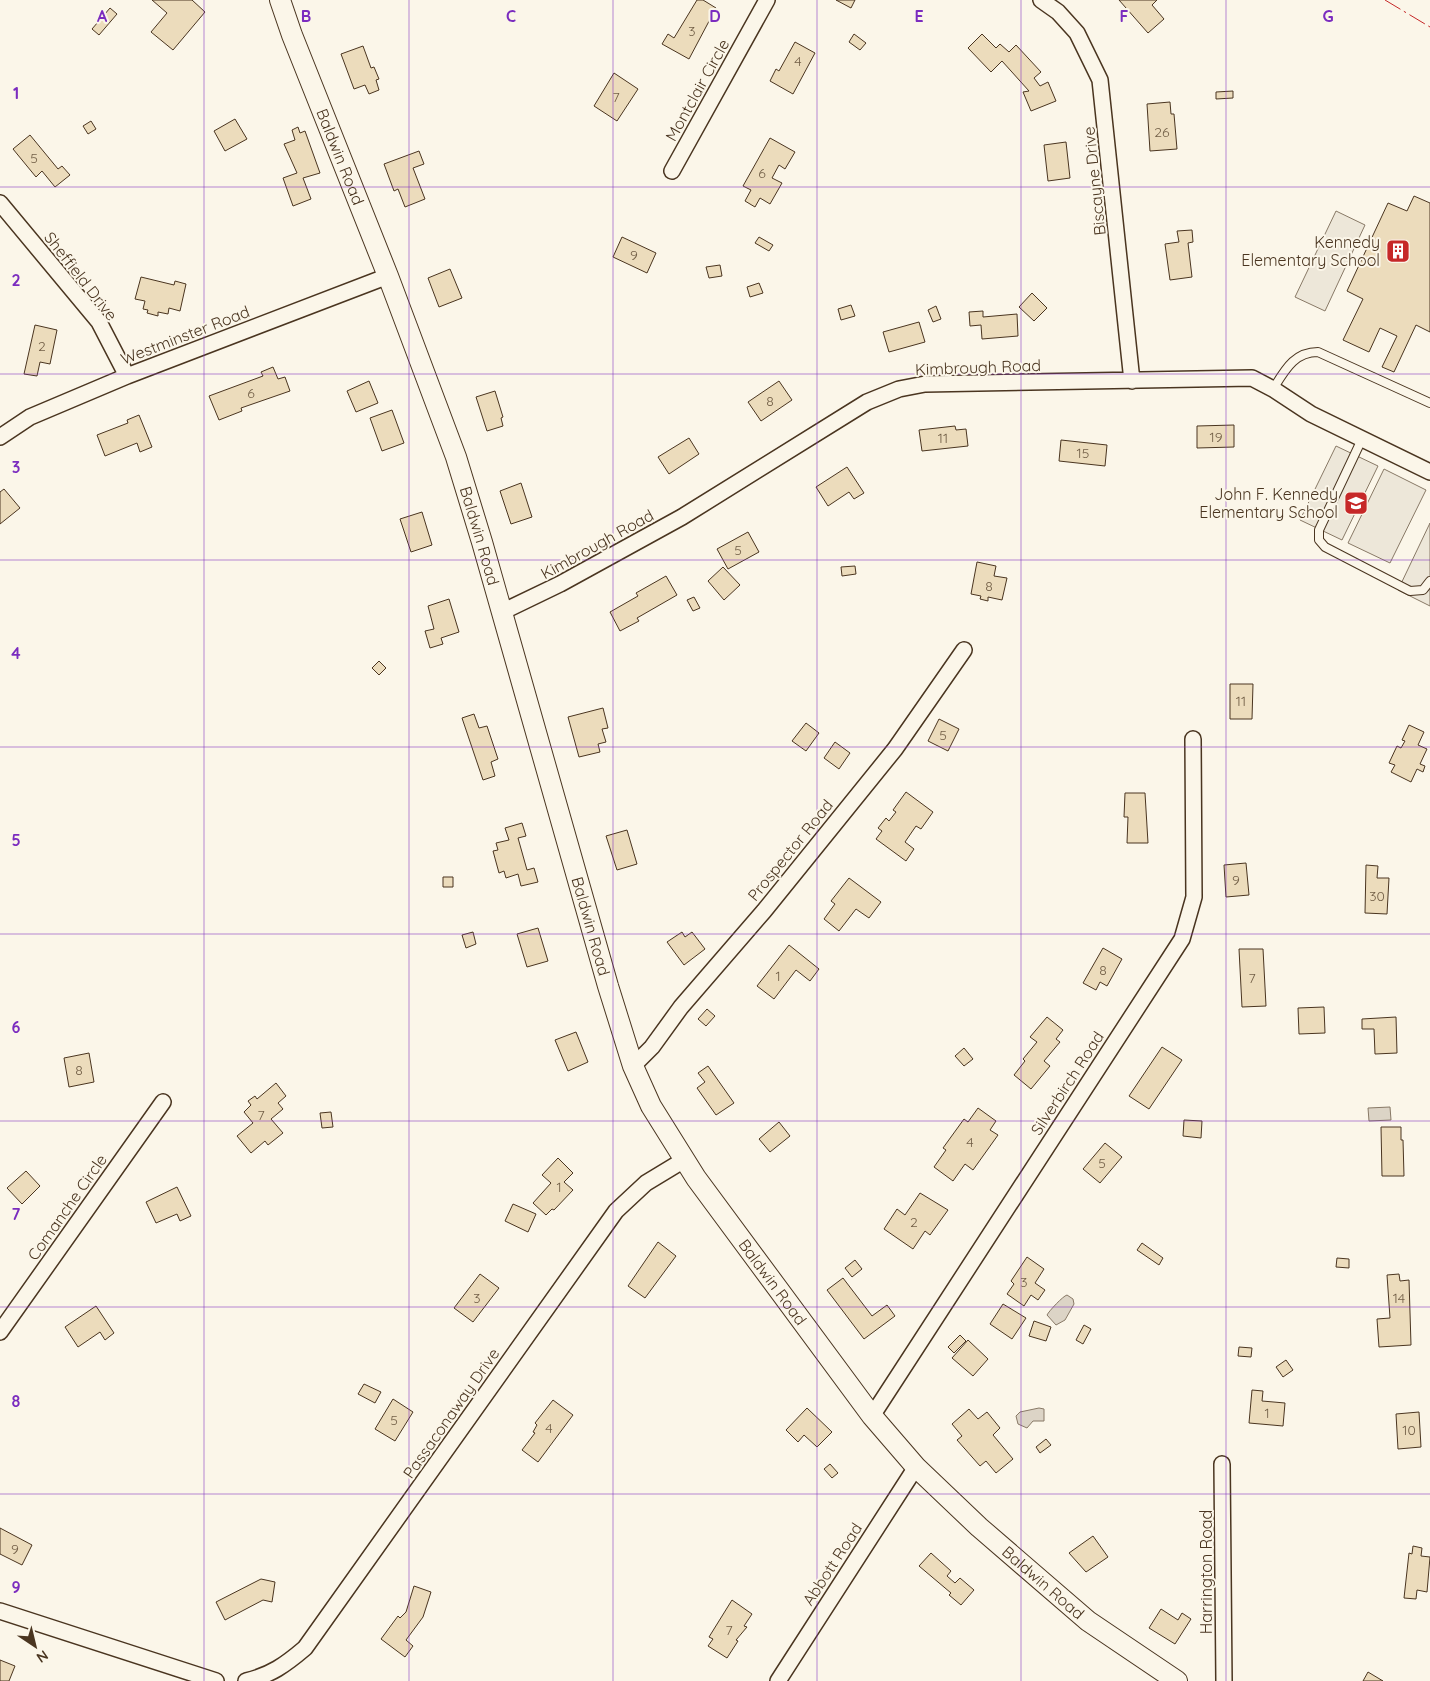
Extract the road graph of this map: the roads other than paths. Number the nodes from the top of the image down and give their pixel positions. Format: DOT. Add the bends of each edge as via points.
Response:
graph roads {
  1 [pos="280,0"];
  2 [pos="767,0"];
  3 [pos="1041,0"];
  4 [pos="672,171"];
  5 [pos="0,203"];
  6 [pos="388,276"];
  7 [pos="127,376"];
  8 [pos="1132,381"];
  9 [pos="1273,389"];
  10 [pos="1430,403"];
  11 [pos="0,437"];
  12 [pos="1362,439"];
  13 [pos="1430,472"];
  14 [pos="1430,581"];
  15 [pos="502,612"];
  16 [pos="964,650"];
  17 [pos="1193,739"];
  18 [pos="634,1066"];
  19 [pos="163,1102"];
  20 [pos="684,1160"];
  21 [pos="0,1332"];
  22 [pos="872,1416"];
  23 [pos="1222,1464"];
  24 [pos="916,1467"];
  25 [pos="0,1611"];
  26 [pos="216,1681"];
  27 [pos="246,1681"];
  28 [pos="778,1681"];
  29 [pos="1177,1681"];
  30 [pos="1224,1681"];
  1 -- 6 [label="street, Baldwin Road"];
  2 -- 4 [label="street, Montclair Circle"];
  3 -- 8 [label="street, Biscayne Drive" via="1077,32 1100,80"];
  5 -- 7 [label="street, Sheffield Drive" via="99,322"];
  6 -- 7 [label="street, Westminster Road"];
  6 -- 15 [label="street, Baldwin Road" via="453,448"];
  7 -- 11 [label="street, Westminster Road" via="30,417"];
  8 -- 9 [label="street, Kimbrough Road" via="1248,377"];
  8 -- 15 [label="street, Kimbrough Road" via="942,383 916,385 882,395 673,521 569,580"];
  9 -- 10 [label="lane" via="1300,355 1318,352"];
  9 -- 12 [label="street, Kimbrough Road" via="1311,414"];
  12 -- 13 [label="street, Kimbrough Road"];
  12 -- 14 [label="lane" via="1319,530 1319,540 1325,547 1410,591 1423,590"];
  15 -- 18 [label="street, Baldwin Road" via="593,936"];
  16 -- 18 [label="street, Prospector Road" via="895,748"];
  17 -- 22 [label="street, Silverbirch Road" via="1194,897 1182,939"];
  18 -- 20 [label="street, Baldwin Road" via="651,1106"];
  19 -- 21 [label="street, Comanche Circle"];
  20 -- 22 [label="street, Baldwin Road"];
  20 -- 27 [label="street, Passaconaway Drive" via="640,1188 616,1211 304,1648 266,1676"];
  22 -- 24 [label="street, Baldwin Road"];
  23 -- 30 [label="street, Harrington Road"];
  24 -- 28 [label="street, Abbott Road"];
  24 -- 29 [label="street, Baldwin Road" via="979,1527 1088,1621"];
  25 -- 26 [label="street"];
}
